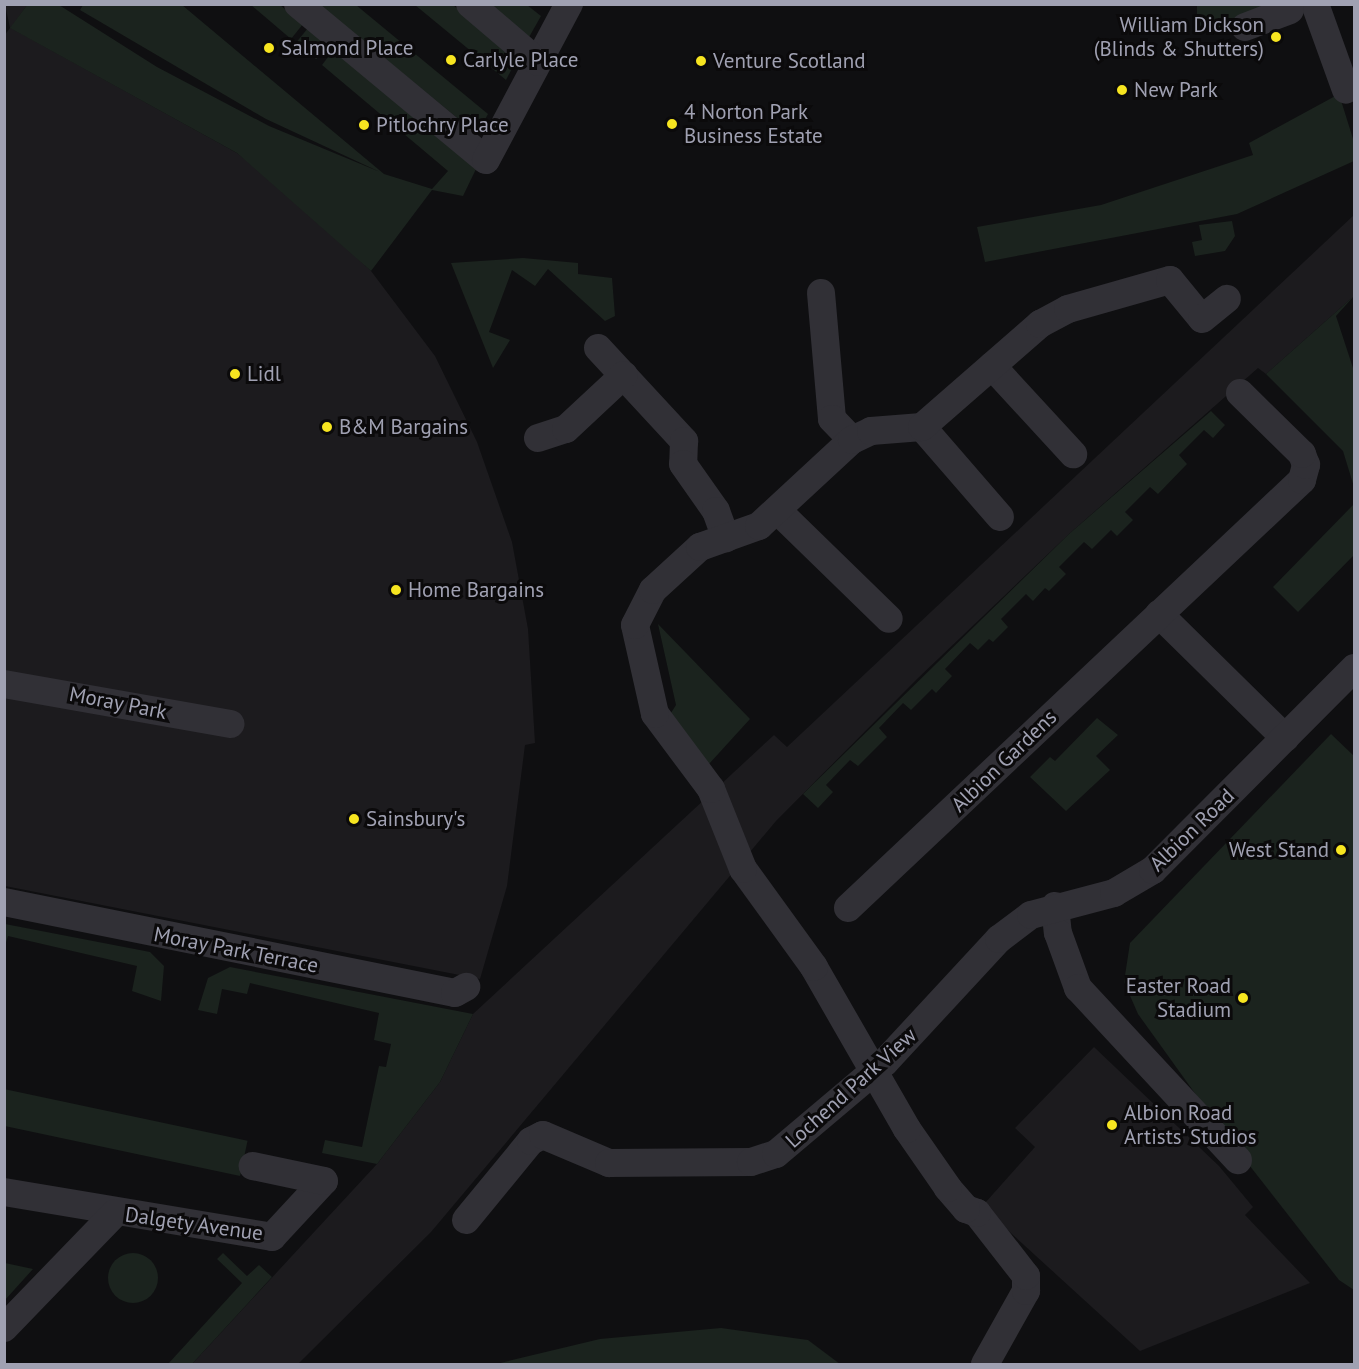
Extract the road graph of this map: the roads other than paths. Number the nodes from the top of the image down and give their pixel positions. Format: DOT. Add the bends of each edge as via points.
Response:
graph roads {
  1 [pos="298,4"];
  2 [pos="470,4"];
  3 [pos="569,4"];
  4 [pos="1303,7"];
  5 [pos="1245,27"];
  6 [pos="538,62"];
  7 [pos="1346,90"];
  8 [pos="821,293"];
  9 [pos="1227,298"];
  10 [pos="598,348"];
  11 [pos="992,366"];
  12 [pos="624,375"];
  13 [pos="1240,393"];
  14 [pos="922,427"];
  15 [pos="538,438"];
  16 [pos="852,440"];
  17 [pos="1073,454"];
  18 [pos="779,512"];
  19 [pos="1000,517"];
  20 [pos="726,538"];
  21 [pos="1159,614"];
  22 [pos="889,619"];
  23 [pos="1354,668"];
  24 [pos="4,684"];
  25 [pos="231,724"];
  26 [pos="1285,738"];
  27 [pos="4,902"];
  28 [pos="1055,906"];
  29 [pos="848,908"];
  30 [pos="466,987"];
  31 [pos="870,1071"];
  32 [pos="1238,1160"];
  33 [pos="253,1166"];
  34 [pos="4,1192"];
  35 [pos="115,1213"];
  36 [pos="466,1220"];
  37 [pos="4,1328"];
  38 [pos="985,1365"];
  1 -- 6 [label="street" via="486,160"];
  2 -- 6 [label="street"];
  3 -- 6 [label="street"];
  4 -- 5 [label="street"];
  4 -- 7 [label="street"];
  8 -- 16 [label="street" via="832,418"];
  9 -- 11 [label="street" via="1202,319 1170,280 1080,306 1040,324"];
  10 -- 12 [label="street"];
  11 -- 14 [label="street"];
  11 -- 17 [label="street"];
  12 -- 15 [label="street" via="566,429"];
  12 -- 20 [label="street" via="684,441 683,464 716,511"];
  13 -- 21 [label="street, Albion Gardens" via="1302,454 1304,476"];
  14 -- 16 [label="street" via="871,431"];
  14 -- 19 [label="street"];
  16 -- 18 [label="street"];
  18 -- 20 [label="street"];
  18 -- 22 [label="street"];
  20 -- 31 [label="street" via="700,547 653,590 635,626 655,714 711,789 743,869 814,967"];
  21 -- 26 [label="street"];
  21 -- 29 [label="street, Albion Gardens"];
  23 -- 26 [label="street, Albion Road"];
  24 -- 25 [label="street, Moray Park"];
  26 -- 28 [label="street, Albion Road" via="1154,870 1114,893"];
  27 -- 30 [label="street, Moray Park Terrace" via="455,993"];
  28 -- 31 [label="street, Lochend Park View" via="1031,915 999,939 906,1040"];
  28 -- 32 [label="street" via="1058,933 1078,988"];
  31 -- 36 [label="street, Lochend Park View" via="783,1150 758,1161 609,1163 543,1135 531,1141"];
  31 -- 38 [label="street" via="948,1188 966,1209 977,1213 1026,1276 1026,1291"];
  33 -- 35 [label="street, Dalgety Avenue" via="324,1181 272,1237"];
  34 -- 35 [label="street, Dalgety Avenue"];
  35 -- 37 [label="street"];
}
